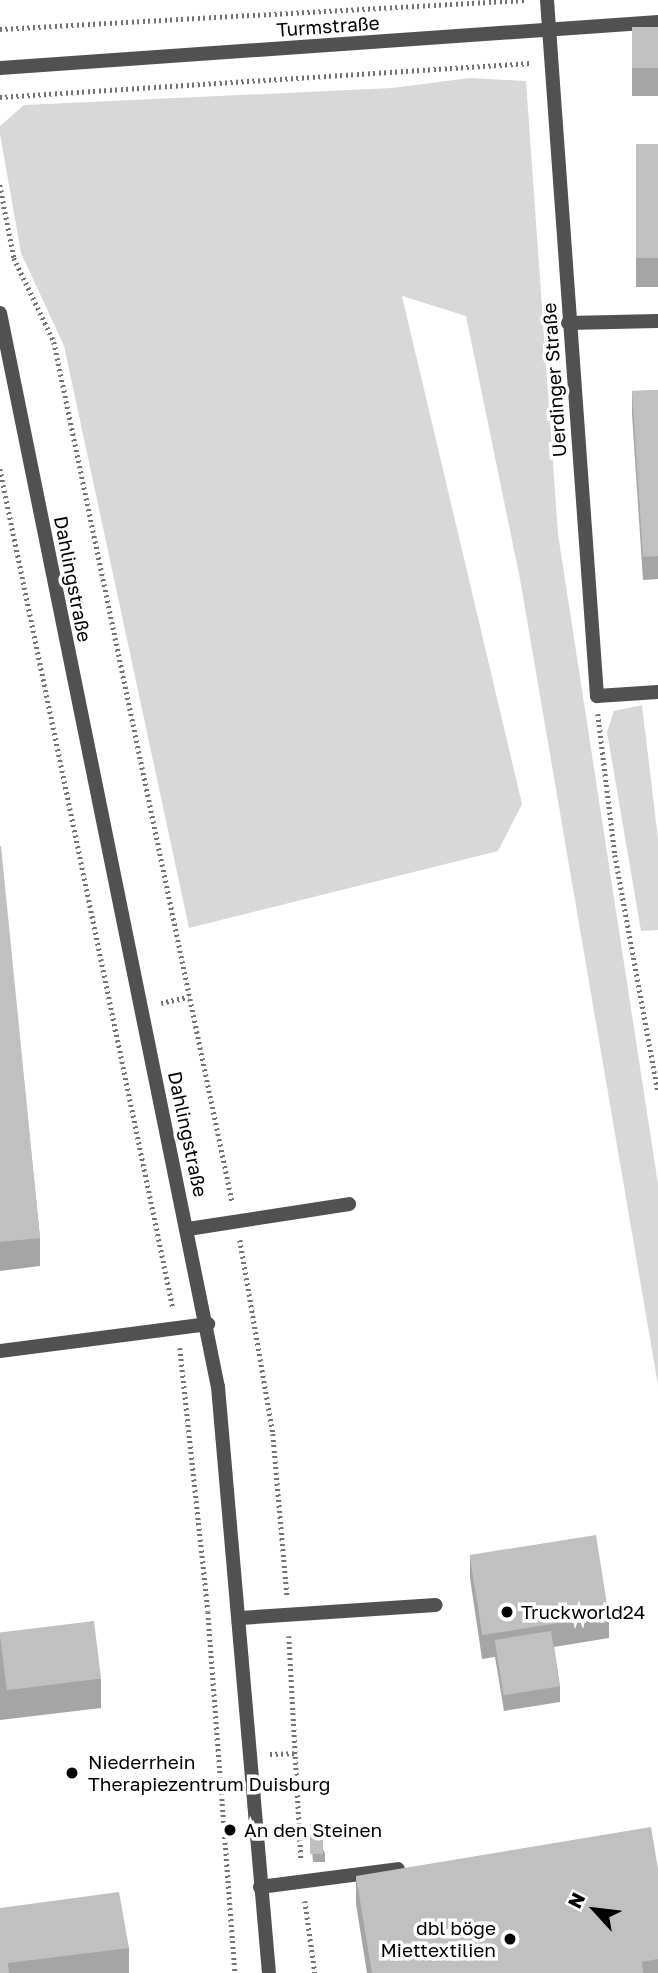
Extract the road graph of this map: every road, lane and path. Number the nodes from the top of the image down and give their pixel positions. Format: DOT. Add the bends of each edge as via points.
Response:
graph roads {
  1 [pos="526,0"];
  2 [pos="547,0"];
  3 [pos="658,22"];
  4 [pos="0,29"];
  5 [pos="547,31"];
  6 [pos="549,62"];
  7 [pos="0,68"];
  8 [pos="0,97"];
  9 [pos="0,185"];
  10 [pos="0,313"];
  11 [pos="658,321"];
  12 [pos="568,323"];
  13 [pos="0,469"];
  14 [pos="658,692"];
  15 [pos="597,696"];
  16 [pos="658,1092"];
  17 [pos="349,1204"];
  18 [pos="236,1221"];
  19 [pos="188,1229"];
  20 [pos="208,1324"];
  21 [pos="177,1326"];
  22 [pos="0,1351"];
  23 [pos="436,1605"];
  24 [pos="288,1615"];
  25 [pos="240,1618"];
  26 [pos="417,1867"];
  27 [pos="303,1882"];
  28 [pos="260,1887"];
  29 [pos="235,1973"];
  30 [pos="269,1973"];
  31 [pos="315,1973"];
  1 -- 4 [label="path"];
  2 -- 5 [label="street, Uerdinger Straße"];
  3 -- 5 [label="street, Turmstraße"];
  5 -- 6 [label="street, Uerdinger Straße"];
  5 -- 7 [label="street, Turmstraße"];
  6 -- 8 [label="path"];
  6 -- 12 [label="street, Uerdinger Straße"];
  9 -- 18 [label="path" via="14,258 54,342"];
  10 -- 19 [label="street, Dahlingstraße"];
  11 -- 12 [label="street"];
  12 -- 15 [label="street, Uerdinger Straße"];
  13 -- 21 [label="path"];
  14 -- 15 [label="street"];
  15 -- 16 [label="path" via="615,855"];
  17 -- 18 [label="street"];
  18 -- 19 [label="street"];
  18 -- 24 [label="path" via="272,1434"];
  19 -- 20 [label="street, Dahlingstraße"];
  20 -- 21 [label="street"];
  20 -- 25 [label="street, Dahlingstraße"];
  21 -- 22 [label="street"];
  21 -- 29 [label="path" via="200,1517"];
  23 -- 24 [label="street"];
  24 -- 25 [label="street"];
  24 -- 27 [label="path"];
  25 -- 28 [label="street, Dahlingstraße"];
  26 -- 27 [label="street"];
  27 -- 28 [label="street"];
  27 -- 31 [label="path"];
  28 -- 30 [label="street, Dahlingstraße"];
}
